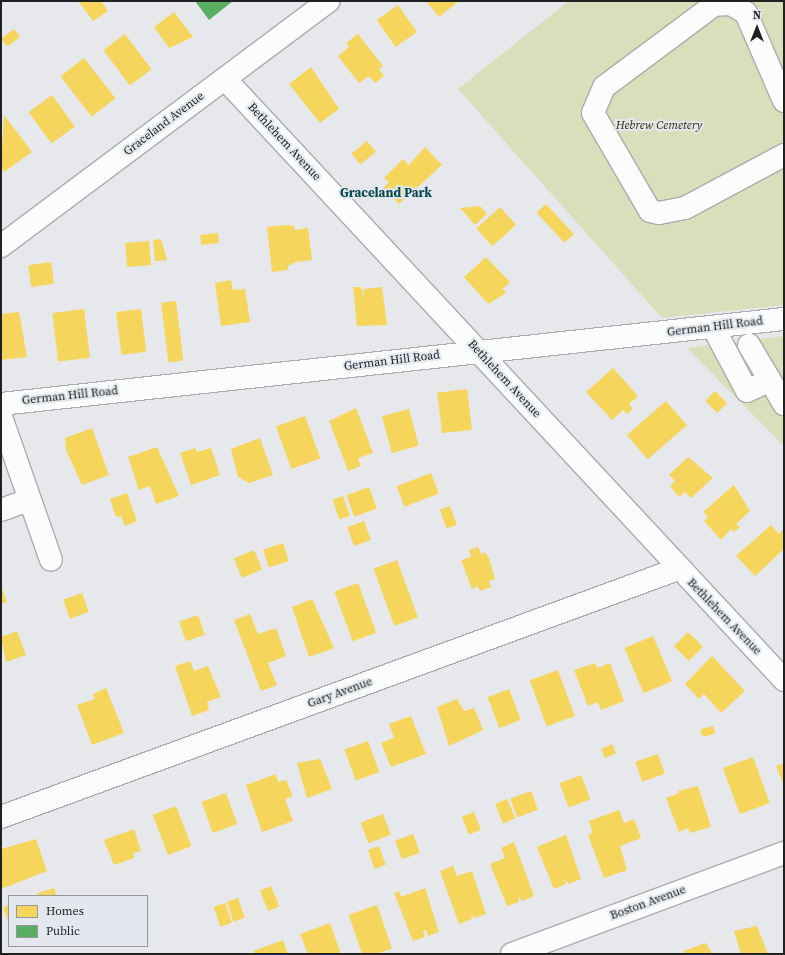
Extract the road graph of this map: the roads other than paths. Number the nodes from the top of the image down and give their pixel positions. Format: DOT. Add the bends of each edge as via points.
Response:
graph roads {
  1 [pos="328,1"];
  2 [pos="224,79"];
  3 [pos="784,100"];
  4 [pos="784,156"];
  5 [pos="1,246"];
  6 [pos="784,319"];
  7 [pos="713,327"];
  8 [pos="749,345"];
  9 [pos="478,351"];
  10 [pos="768,381"];
  11 [pos="1,404"];
  12 [pos="784,404"];
  13 [pos="1,417"];
  14 [pos="29,500"];
  15 [pos="1,510"];
  16 [pos="51,560"];
  17 [pos="678,569"];
  18 [pos="784,680"];
  19 [pos="1,817"];
  20 [pos="784,853"];
  21 [pos="512,954"];
  1 -- 2 [label="street, Graceland Avenue"];
  2 -- 5 [label="street, Graceland Avenue"];
  2 -- 9 [label="street, Bethlehem Avenue"];
  3 -- 4 [label="street" via="746,13 731,4 714,5 604,86 593,113 650,211 659,213 685,208"];
  6 -- 7 [label="street, German Hill Road"];
  7 -- 9 [label="street, German Hill Road"];
  7 -- 10 [label="street" via="747,391"];
  8 -- 10 [label="street"];
  9 -- 11 [label="street, German Hill Road"];
  9 -- 17 [label="street, Bethlehem Avenue"];
  10 -- 12 [label="street"];
  13 -- 14 [label="street"];
  14 -- 15 [label="street"];
  14 -- 16 [label="street"];
  17 -- 18 [label="street, Bethlehem Avenue"];
  17 -- 19 [label="street, Gary Avenue"];
  20 -- 21 [label="street, Boston Avenue"];
}
